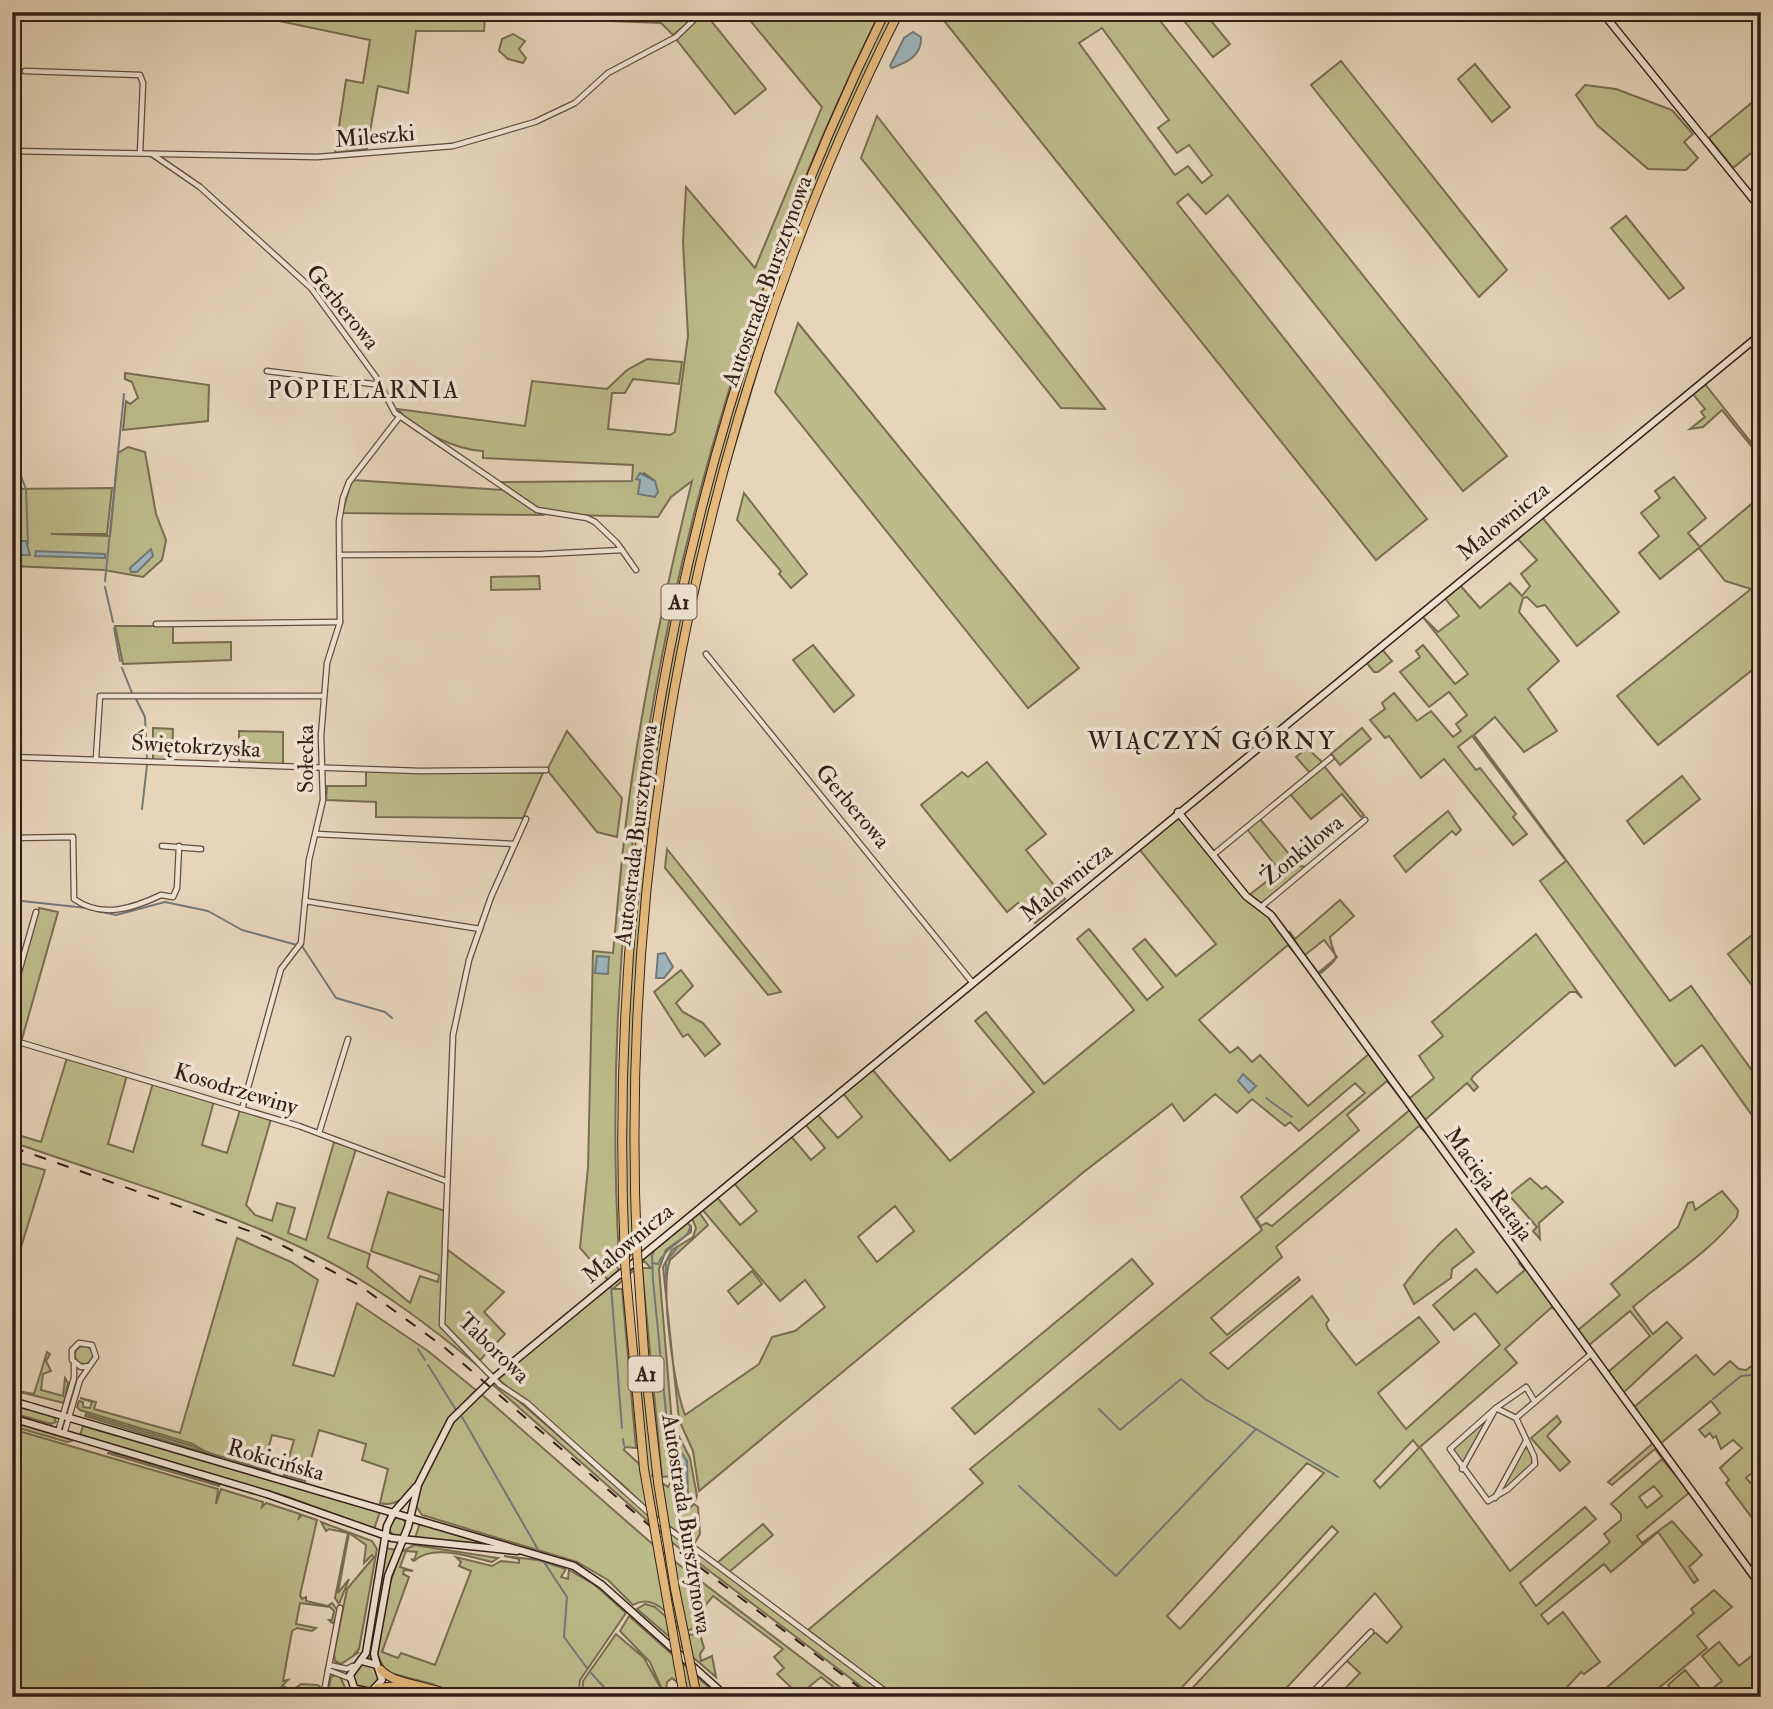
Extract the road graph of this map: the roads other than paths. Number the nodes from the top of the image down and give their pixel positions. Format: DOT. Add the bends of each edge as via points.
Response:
graph roads {
  1 [pos="702,12"];
  2 [pos="885,12"];
  3 [pos="899,12"];
  4 [pos="1602,12"];
  5 [pos="25,71"];
  6 [pos="12,151"];
  7 [pos="140,153"];
  8 [pos="151,154"];
  9 [pos="1761,209"];
  10 [pos="1761,334"];
  11 [pos="267,371"];
  12 [pos="382,385"];
  13 [pos="400,416"];
  14 [pos="622,550"];
  15 [pos="340,555"];
  16 [pos="636,570"];
  17 [pos="340,622"];
  18 [pos="156,624"];
  19 [pos="706,654"];
  20 [pos="324,696"];
  21 [pos="12,757"];
  22 [pos="96,758"];
  23 [pos="1331,758"];
  24 [pos="323,767"];
  25 [pos="546,770"];
  26 [pos="1178,811"];
  27 [pos="526,819"];
  28 [pos="1365,820"];
  29 [pos="316,834"];
  30 [pos="12,838"];
  31 [pos="514,844"];
  32 [pos="162,846"];
  33 [pos="179,846"];
  34 [pos="201,849"];
  35 [pos="1213,855"];
  36 [pos="305,901"];
  37 [pos="1261,908"];
  38 [pos="36,912"];
  39 [pos="480,929"];
  40 [pos="972,982"];
  41 [pos="12,996"];
  42 [pos="348,1039"];
  43 [pos="12,1040"];
  44 [pos="242,1109"];
  45 [pos="319,1133"];
  46 [pos="446,1181"];
  47 [pos="1591,1354"];
  48 [pos="74,1362"];
  49 [pos="89,1366"];
  50 [pos="495,1377"];
  51 [pos="12,1401"];
  52 [pos="1535,1402"];
  53 [pos="1496,1408"];
  54 [pos="66,1417"];
  55 [pos="12,1418"];
  56 [pos="1516,1418"];
  57 [pos="61,1433"];
  58 [pos="1527,1440"];
  59 [pos="1462,1469"];
  60 [pos="420,1481"];
  61 [pos="1493,1500"];
  62 [pos="394,1512"];
  63 [pos="411,1517"];
  64 [pos="385,1536"];
  65 [pos="403,1541"];
  66 [pos="529,1552"];
  67 [pos="1761,1586"];
  68 [pos="340,1608"];
  69 [pos="1371,1632"];
  70 [pos="356,1664"];
  71 [pos="328,1667"];
  72 [pos="379,1667"];
  73 [pos="353,1684"];
  74 [pos="372,1692"];
  75 [pos="323,1697"];
  76 [pos="357,1697"];
  77 [pos="440,1697"];
  78 [pos="456,1697"];
  79 [pos="684,1697"];
  80 [pos="697,1697"];
  81 [pos="727,1697"];
  82 [pos="892,1697"];
  83 [pos="1308,1697"];
  1 -- 8 [label="street, Mileszki" via="676,37 608,73 575,103 535,122 469,142 340,157"];
  2 -- 79 [label="highway, Autostrada Bursztynowa / A1, bridge" via="818,158 755,324 715,455 677,607 648,769 631,924 622,1085 625,1261 644,1469"];
  3 -- 80 [label="highway, Autostrada Bursztynowa / A1, bridge" via="832,159 782,286 728,457 690,612 661,771 644,914 635,1070 637,1251 659,1482"];
  4 -- 9 [label="street"];
  5 -- 7 [label="street" via="140,75"];
  6 -- 7 [label="street, Mileszki"];
  7 -- 8 [label="street, Mileszki"];
  8 -- 12 [label="street, Gerberowa" via="200,187 311,288"];
  10 -- 26 [label="street, Malownicza"];
  11 -- 12 [label="street"];
  12 -- 13 [label="street, Gerberowa"];
  13 -- 14 [label="street, Gerberowa" via="537,510 592,520"];
  13 -- 15 [label="street, Sołecka" via="346,486 339,522"];
  14 -- 15 [label="street"];
  14 -- 16 [label="street, Gerberowa"];
  15 -- 17 [label="street, Sołecka"];
  17 -- 18 [label="street"];
  17 -- 20 [label="street, Sołecka" via="327,663"];
  19 -- 40 [label="street, Gerberowa"];
  20 -- 22 [label="street" via="100,696"];
  20 -- 24 [label="street, Sołecka"];
  21 -- 22 [label="street, Świętokrzyska"];
  22 -- 24 [label="street, Świętokrzyska"];
  23 -- 35 [label="street"];
  24 -- 25 [label="street, Świętokrzyska"];
  24 -- 29 [label="street, Sołecka"];
  26 -- 35 [label="street, Macieja Rataja"];
  26 -- 40 [label="street, Malownicza"];
  27 -- 31 [label="street, Taborowa"];
  28 -- 37 [label="street, Żonkilowa"];
  29 -- 31 [label="street"];
  29 -- 36 [label="street, Sołecka"];
  30 -- 33 [label="street" via="73,837 74,899 115,912 161,895 173,897"];
  31 -- 39 [label="street, Taborowa"];
  32 -- 33 [label="street"];
  33 -- 34 [label="street"];
  35 -- 37 [label="street, Macieja Rataja" via="1247,898"];
  36 -- 39 [label="street"];
  36 -- 44 [label="street, Sołecka" via="301,943 281,969"];
  37 -- 47 [label="street, Macieja Rataja" via="1292,942"];
  38 -- 41 [label="street"];
  39 -- 46 [label="street, Taborowa" via="453,1035"];
  40 -- 50 [label="street, Malownicza"];
  42 -- 45 [label="street"];
  43 -- 44 [label="street, Kosodrzewiny"];
  44 -- 45 [label="street, Kosodrzewiny"];
  45 -- 46 [label="street, Kosodrzewiny"];
  46 -- 50 [label="street, Taborowa" via="441,1322"];
  47 -- 52 [label="street"];
  47 -- 67 [label="street, Macieja Rataja"];
  48 -- 49 [label="street"];
  48 -- 49 [label="street" via="73,1348 87,1343 96,1355"];
  48 -- 54 [label="street"];
  49 -- 54 [label="street"];
  50 -- 60 [label="street, Malownicza" via="451,1420"];
  50 -- 82 [label="street, Taborowa" via="658,1521"];
  51 -- 54 [label="street, Rokicińska"];
  52 -- 53 [label="street" via="1526,1387"];
  52 -- 56 [label="street"];
  53 -- 56 [label="street"];
  53 -- 59 [label="street"];
  53 -- 59 [label="street" via="1451,1448"];
  54 -- 57 [label="street"];
  54 -- 62 [label="street, Rokicińska"];
  55 -- 57 [label="street, Rokicińska"];
  56 -- 58 [label="street"];
  57 -- 64 [label="street, Rokicińska" via="278,1497"];
  58 -- 61 [label="street"];
  58 -- 61 [label="street" via="1534,1466"];
  59 -- 61 [label="street" via="1485,1500"];
  60 -- 62 [label="street, Malownicza"];
  60 -- 63 [label="street, Malownicza"];
  62 -- 63 [label="street, Rokicińska"];
  62 -- 64 [label="street, Malownicza"];
  63 -- 65 [label="street, Malownicza"];
  63 -- 66 [label="street, Rokicińska"];
  64 -- 65 [label="street, Rokicińska"];
  64 -- 70 [label="street, Malownicza" via="366,1653"];
  65 -- 66 [label="street, Rokicińska"];
  65 -- 72 [label="street, Malownicza" via="386,1587 374,1654"];
  66 -- 81 [label="street, Rokicińska" via="574,1566 594,1578"];
  68 -- 71 [label="street"];
  69 -- 83 [label="street"];
  70 -- 71 [label="street" via="347,1669"];
  70 -- 72 [label="street" via="368,1660"];
  70 -- 73 [label="street"];
  71 -- 73 [label="street"];
  71 -- 75 [label="street"];
  72 -- 74 [label="street" via="382,1677"];
  72 -- 78 [label="highway" via="390,1678"];
  73 -- 74 [label="street" via="362,1692"];
  73 -- 76 [label="street"];
  74 -- 77 [label="highway" via="397,1686"];
}
